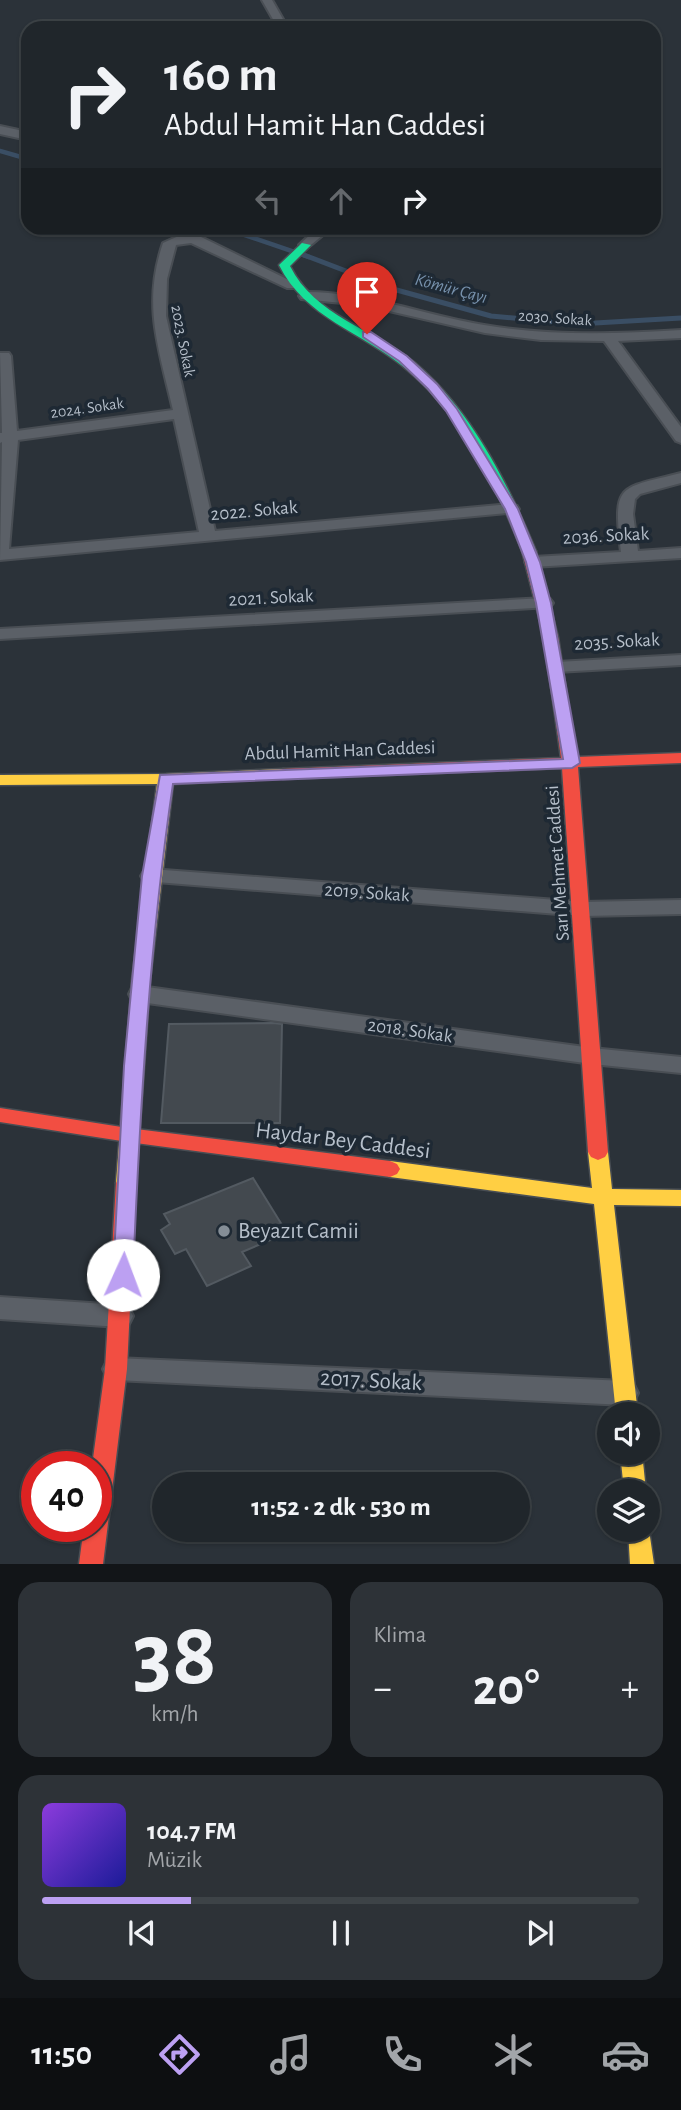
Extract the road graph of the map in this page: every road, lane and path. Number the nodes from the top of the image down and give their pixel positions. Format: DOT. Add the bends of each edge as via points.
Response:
graph roads {
  1 [pos="267,0"];
  2 [pos="279,21"];
  3 [pos="0,131"];
  4 [pos="21,135"];
  5 [pos="314,235"];
  6 [pos="306,245"];
  7 [pos="292,285"];
  8 [pos="306,296"];
  9 [pos="681,334"];
  10 [pos="609,338"];
  11 [pos="4,356"];
  12 [pos="179,414"];
  13 [pos="5,437"];
  14 [pos="681,438"];
  15 [pos="681,478"];
  16 [pos="512,509"];
  17 [pos="208,536"];
  18 [pos="681,553"];
  19 [pos="0,554"];
  20 [pos="630,556"];
  21 [pos="533,562"];
  22 [pos="544,603"];
  23 [pos="0,634"];
  24 [pos="681,660"];
  25 [pos="556,667"];
  26 [pos="681,758"];
  27 [pos="572,763"];
  28 [pos="166,779"];
  29 [pos="0,780"];
  30 [pos="151,876"];
  31 [pos="681,908"];
  32 [pos="583,909"];
  33 [pos="140,994"];
  34 [pos="592,1056"];
  35 [pos="681,1065"];
  36 [pos="0,1115"];
  37 [pos="128,1135"];
  38 [pos="602,1198"];
  39 [pos="681,1198"];
  40 [pos="0,1308"];
  41 [pos="120,1316"];
  42 [pos="116,1369"];
  43 [pos="611,1402"];
  44 [pos="626,1402"];
  45 [pos="640,1542"];
  46 [pos="91,1564"];
  47 [pos="642,1564"];
  1 -- 2 [label="street"];
  3 -- 4 [label="street"];
  5 -- 6 [label="street"];
  6 -- 7 [label="street" via="289,259 284,271"];
  7 -- 8 [label="street, Sarı Mehmet Caddesi"];
  7 -- 12 [label="street, 2023. Sokak" via="194,239 170,243 157,296"];
  8 -- 10 [label="street, 2030. Sokak" via="352,298 459,325 514,333"];
  8 -- 16 [label="street, Sarı Mehmet Caddesi" via="387,346 420,373 451,409"];
  9 -- 10 [label="street, 2030. Sokak"];
  10 -- 14 [label="street"];
  11 -- 13 [label="street"];
  12 -- 13 [label="street, 2024. Sokak"];
  12 -- 17 [label="street, 2023. Sokak"];
  13 -- 19 [label="street" via="9,471"];
  15 -- 20 [label="street" via="627,497"];
  16 -- 17 [label="street, 2022. Sokak"];
  16 -- 21 [label="street, Sarı Mehmet Caddesi"];
  17 -- 19 [label="street, 2022. Sokak"];
  18 -- 20 [label="street, 2036. Sokak"];
  20 -- 21 [label="street, 2036. Sokak"];
  21 -- 22 [label="street, Sarı Mehmet Caddesi"];
  22 -- 23 [label="street, 2021. Sokak"];
  22 -- 25 [label="street, Sarı Mehmet Caddesi"];
  24 -- 25 [label="street, 2035. Sokak"];
  25 -- 27 [label="street, Sarı Mehmet Caddesi"];
  26 -- 27 [label="street, Abdul Hamit Han Caddesi"];
  27 -- 28 [label="street, Abdul Hamit Han Caddesi"];
  27 -- 32 [label="street, Sarı Mehmet Caddesi"];
  28 -- 29 [label="street, Abdul Hamit Han Caddesi"];
  28 -- 30 [label="street"];
  30 -- 32 [label="street, 2019. Sokak"];
  30 -- 33 [label="street"];
  31 -- 32 [label="street, 2019. Sokak"];
  32 -- 34 [label="street, Sarı Mehmet Caddesi"];
  33 -- 34 [label="street, 2018. Sokak"];
  33 -- 37 [label="street"];
  34 -- 35 [label="street, 2018. Sokak"];
  34 -- 38 [label="street, Sarı Mehmet Caddesi"];
  36 -- 37 [label="street, Haydar Bey Caddesi"];
  37 -- 38 [label="street, Haydar Bey Caddesi"];
  37 -- 41 [label="street"];
  38 -- 39 [label="street, Haydar Bey Caddesi"];
  38 -- 44 [label="street, Sarı Mehmet Caddesi"];
  40 -- 41 [label="street"];
  41 -- 42 [label="street"];
  42 -- 43 [label="street, 2017. Sokak"];
  42 -- 46 [label="street"];
  45 -- 47 [label="street"];
}
